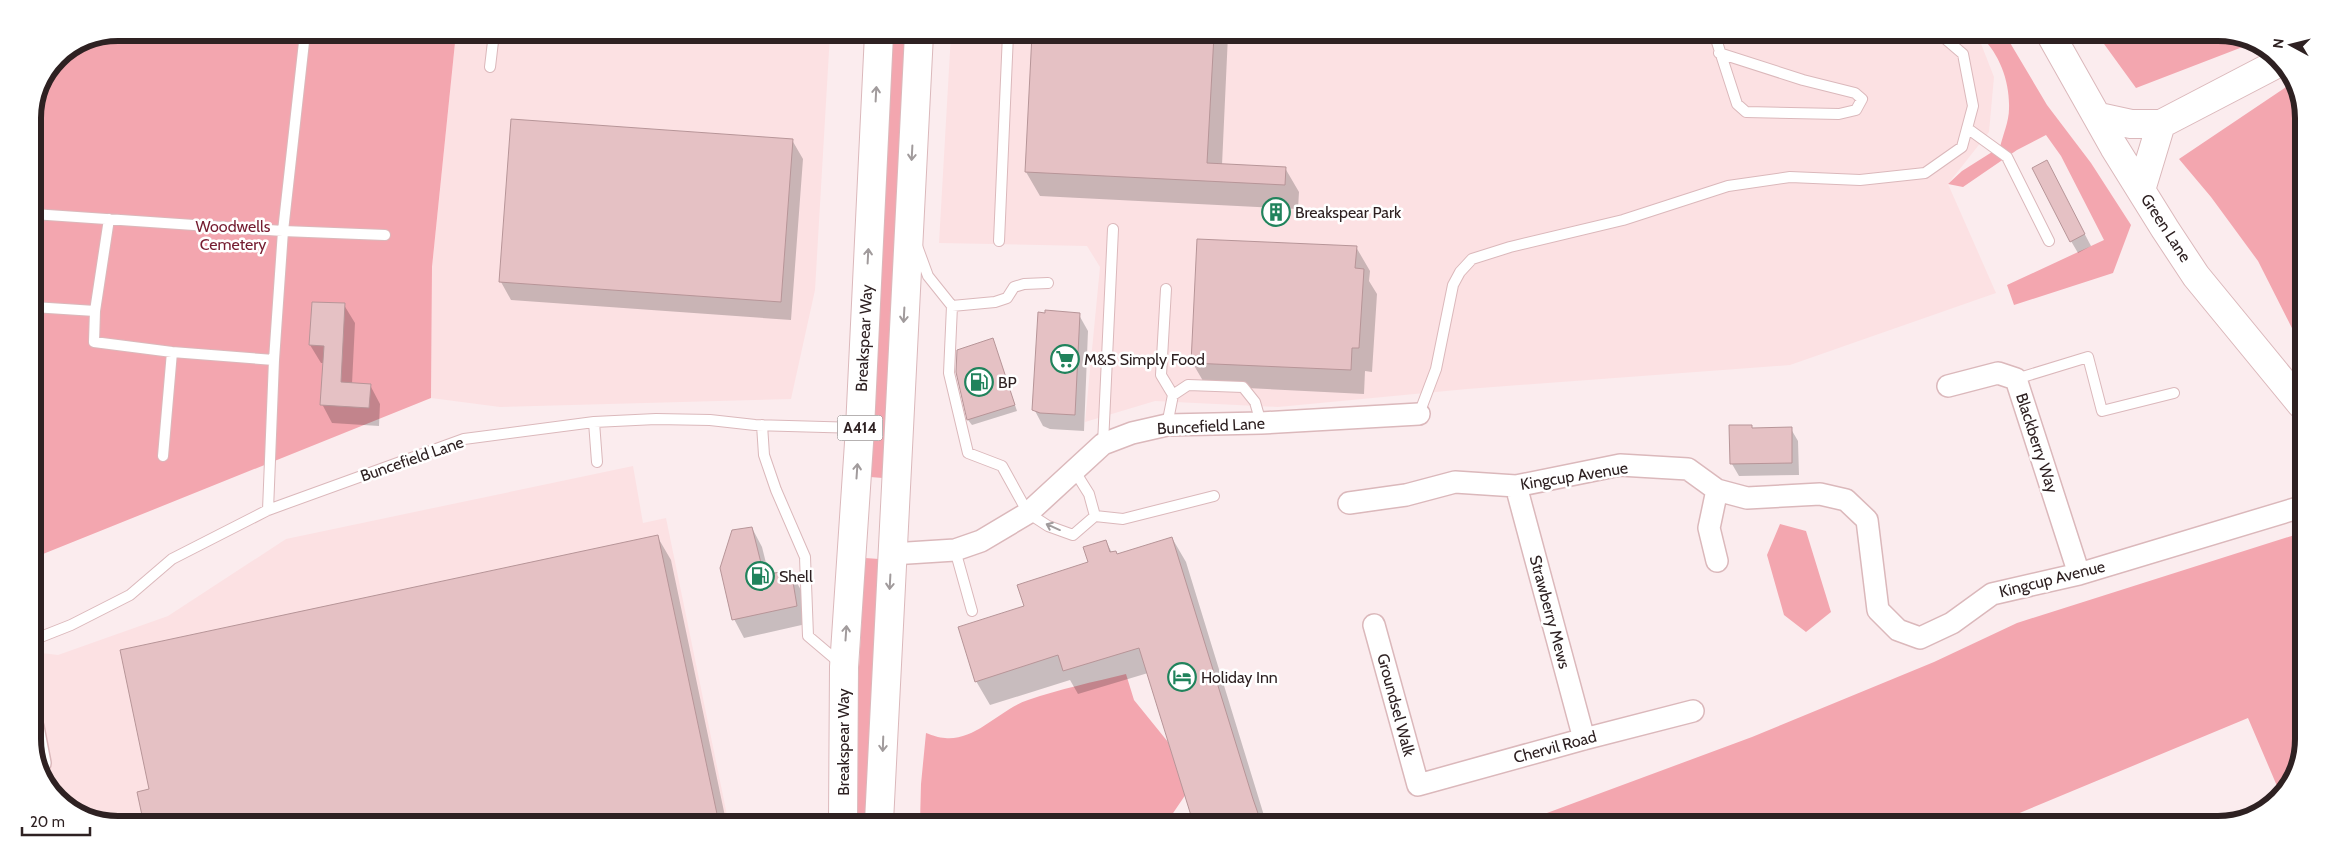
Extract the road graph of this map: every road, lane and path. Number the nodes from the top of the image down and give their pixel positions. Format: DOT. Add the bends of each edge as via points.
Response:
graph roads {
  1 [pos="304,41"];
  2 [pos="493,41"];
  3 [pos="880,41"];
  4 [pos="919,41"];
  5 [pos="1008,41"];
  6 [pos="1715,41"];
  7 [pos="1948,41"];
  8 [pos="2054,41"];
  9 [pos="1719,54"];
  10 [pos="490,67"];
  11 [pos="2266,69"];
  12 [pos="2098,117"];
  13 [pos="2161,124"];
  14 [pos="1967,128"];
  15 [pos="2141,190"];
  16 [pos="41,215"];
  17 [pos="109,219"];
  18 [pos="908,224"];
  19 [pos="1113,229"];
  20 [pos="283,231"];
  21 [pos="385,235"];
  22 [pos="999,241"];
  23 [pos="2050,241"];
  24 [pos="1048,283"];
  25 [pos="1166,289"];
  26 [pos="952,306"];
  27 [pos="41,308"];
  28 [pos="95,311"];
  29 [pos="172,352"];
  30 [pos="274,360"];
  31 [pos="2016,379"];
  32 [pos="1948,386"];
  33 [pos="2174,393"];
  34 [pos="1173,395"];
  35 [pos="2295,397"];
  36 [pos="1419,414"];
  37 [pos="594,422"];
  38 [pos="1261,423"];
  39 [pos="1168,425"];
  40 [pos="762,426"];
  41 [pos="860,428"];
  42 [pos="1102,444"];
  43 [pos="163,456"];
  44 [pos="597,462"];
  45 [pos="1074,470"];
  46 [pos="1516,486"];
  47 [pos="1717,490"];
  48 [pos="1214,496"];
  49 [pos="1349,503"];
  50 [pos="2295,509"];
  51 [pos="268,510"];
  52 [pos="1028,513"];
  53 [pos="1095,516"];
  54 [pos="955,550"];
  55 [pos="892,554"];
  56 [pos="1717,561"];
  57 [pos="2079,574"];
  58 [pos="972,611"];
  59 [pos="1374,625"];
  60 [pos="41,637"];
  61 [pos="844,667"];
  62 [pos="1693,711"];
  63 [pos="1584,739"];
  64 [pos="1418,785"];
  65 [pos="843,816"];
  66 [pos="880,816"];
  1 -- 20 [label="lane"];
  2 -- 10 [label="lane"];
  41 -- 3 [label="main road, Breakspear Way / A414, one-way"];
  4 -- 18 [label="main road, A414, one-way"];
  5 -- 22 [label="lane"];
  6 -- 9 [label="lane"];
  7 -- 14 [label="lane" via="1963,54 1973,106"];
  8 -- 12 [label="main road, Green Lane"];
  9 -- 9 [label="lane" via="1855,93 1862,99 1856,110 1839,114 1746,112 1737,104"];
  11 -- 13 [label="main road"];
  12 -- 13 [label="main road" via="2131,124"];
  12 -- 15 [label="main road, Green Lane"];
  13 -- 15 [label="main road"];
  14 -- 23 [label="lane" via="2007,157"];
  14 -- 36 [label="lane" via="1962,147 1925,173 1860,180 1790,177 1728,186 1623,220 1472,259 1453,285 1436,369"];
  15 -- 35 [label="main road, Green Lane" via="2196,276"];
  16 -- 17 [label="lane"];
  17 -- 20 [label="lane"];
  17 -- 28 [label="lane"];
  18 -- 26 [label="lane" via="928,276"];
  18 -- 55 [label="main road, A414, one-way"];
  19 -- 42 [label="lane"];
  20 -- 21 [label="lane"];
  20 -- 30 [label="lane"];
  24 -- 26 [label="lane" via="1014,287 1007,298 995,302"];
  25 -- 34 [label="lane" via="1161,375"];
  26 -- 52 [label="lane" via="949,373 968,453 1002,466"];
  27 -- 28 [label="lane"];
  28 -- 29 [label="lane" via="94,342"];
  29 -- 30 [label="lane"];
  29 -- 43 [label="lane"];
  30 -- 51 [label="lane"];
  31 -- 32 [label="street, Blackberry Way" via="1998,373"];
  31 -- 33 [label="lane" via="2088,357 2102,411"];
  31 -- 57 [label="street, Blackberry Way"];
  34 -- 38 [label="lane" via="1188,385 1243,387 1255,402"];
  34 -- 39 [label="lane"];
  36 -- 38 [label="street, Buncefield Lane"];
  37 -- 40 [label="lane, Buncefield Lane" via="710,420"];
  37 -- 44 [label="lane"];
  37 -- 51 [label="lane, Buncefield Lane" via="464,439"];
  38 -- 39 [label="street, Buncefield Lane"];
  39 -- 42 [label="street, Buncefield Lane"];
  40 -- 41 [label="lane, Buncefield Lane"];
  40 -- 61 [label="lane" via="764,455 805,557 808,636"];
  61 -- 41 [label="main road, Breakspear Way / A414, one-way"];
  42 -- 45 [label="street, Buncefield Lane"];
  45 -- 52 [label="street, Buncefield Lane"];
  45 -- 53 [label="lane" via="1090,494"];
  46 -- 47 [label="street, Kingcup Avenue" via="1620,465 1688,469"];
  46 -- 49 [label="street, Kingcup Avenue" via="1455,482 1406,495"];
  46 -- 63 [label="street, Strawberry Mews"];
  47 -- 56 [label="street" via="1709,528"];
  47 -- 57 [label="street, Kingcup Avenue" via="1748,498 1820,494 1846,500 1867,520 1878,610 1898,630 1920,638 1952,623 1992,594"];
  48 -- 53 [label="lane" via="1122,519"];
  50 -- 57 [label="street, Kingcup Avenue"];
  51 -- 60 [label="lane, Buncefield Lane" via="172,559 130,594"];
  53 -- 52 [label="lane, one-way" via="1073,535 1048,526"];
  52 -- 54 [label="street, Buncefield Lane" via="981,541"];
  54 -- 55 [label="street, Buncefield Lane"];
  54 -- 58 [label="lane"];
  55 -- 66 [label="main road, A414, one-way"];
  59 -- 64 [label="street, Groundsel Walk"];
  61 -- 65 [label="main road, Breakspear Way / A414"];
  62 -- 63 [label="street, Chervil Road"];
  63 -- 64 [label="street, Chervil Road"];
}
